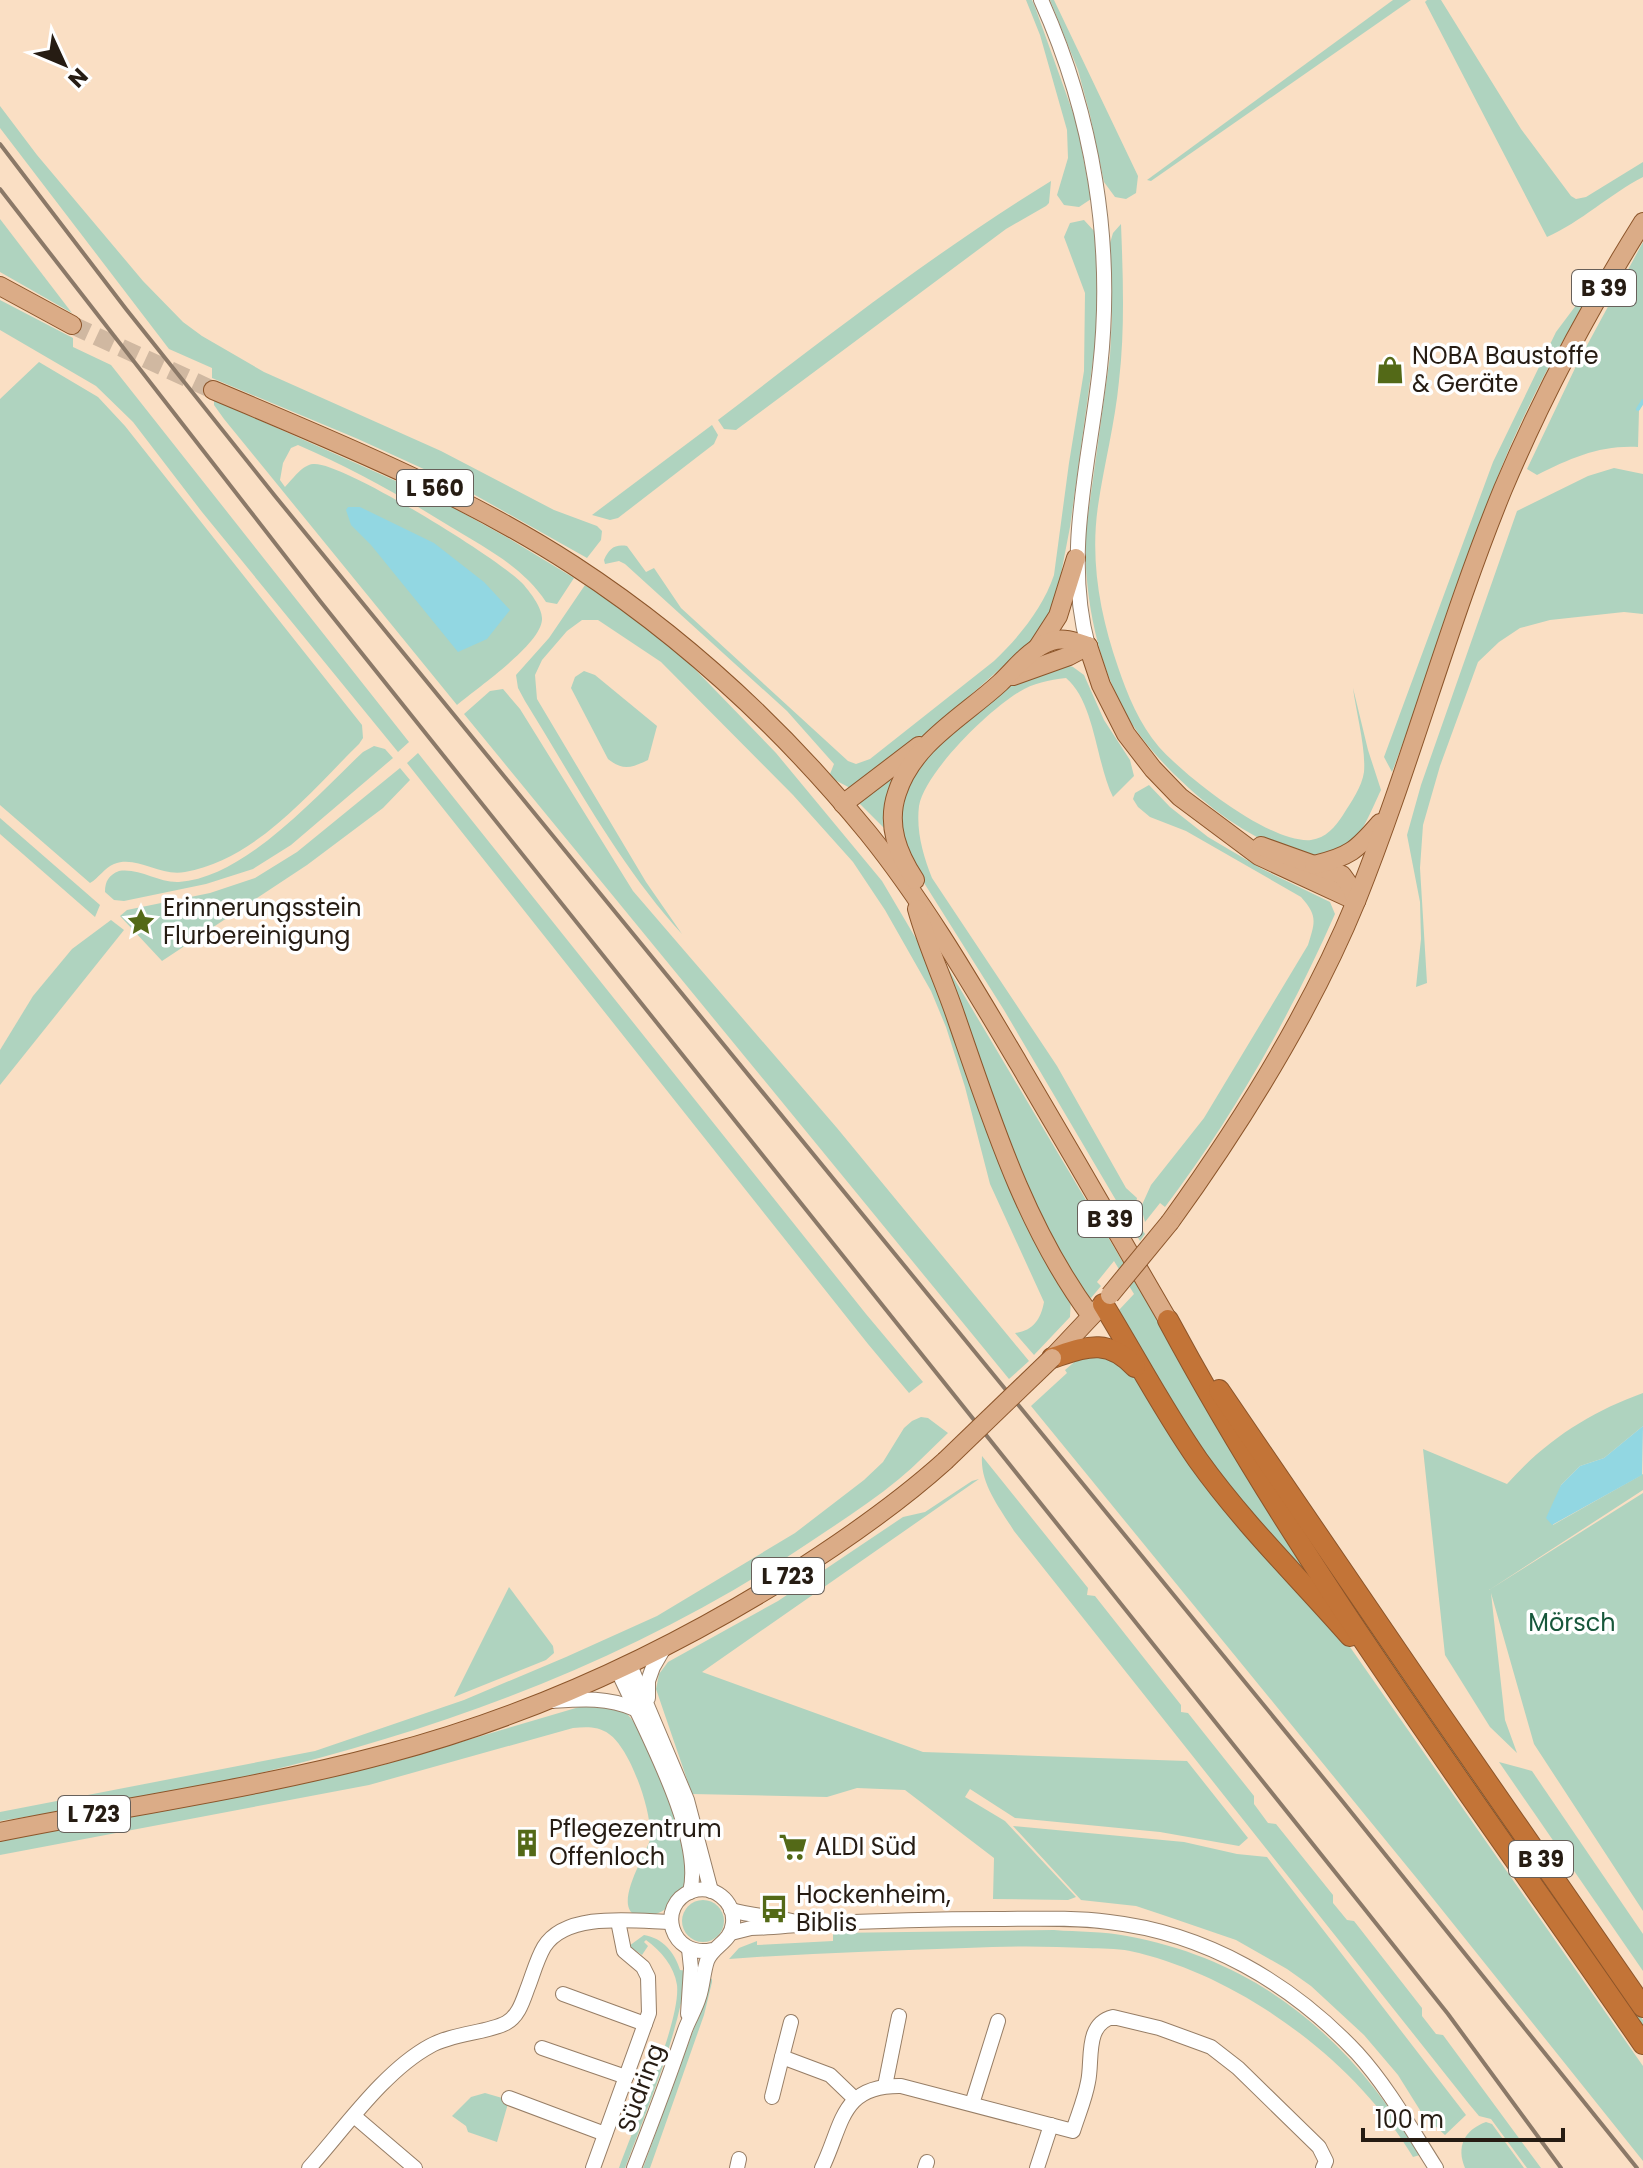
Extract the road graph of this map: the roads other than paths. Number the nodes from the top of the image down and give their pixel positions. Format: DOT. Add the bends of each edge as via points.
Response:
graph roads {
  1 [pos="1041,0"];
  2 [pos="1643,222"];
  3 [pos="0,286"];
  4 [pos="72,325"];
  5 [pos="213,390"];
  6 [pos="1076,558"];
  7 [pos="1088,646"];
  8 [pos="1036,649"];
  9 [pos="1000,683"];
  10 [pos="932,739"];
  11 [pos="843,804"];
  12 [pos="1387,815"];
  13 [pos="1239,841"];
  14 [pos="1314,865"];
  15 [pos="914,896"];
  16 [pos="1356,901"];
  17 [pos="933,923"];
  18 [pos="1101,1305"];
  19 [pos="1168,1320"];
  20 [pos="1052,1358"];
  21 [pos="1146,1378"];
  22 [pos="664,1648"];
  23 [pos="624,1668"];
  24 [pos="545,1702"];
  25 [pos="641,1706"];
  26 [pos="1416,1718"];
  27 [pos="0,1832"];
  28 [pos="711,1891"];
  29 [pos="690,1892"];
  30 [pos="731,1910"];
  31 [pos="618,1921"];
  32 [pos="671,1922"];
  33 [pos="803,1924"];
  34 [pos="731,1933"];
  35 [pos="689,1949"];
  36 [pos="712,1950"];
  37 [pos="563,1994"];
  38 [pos="1643,2007"];
  39 [pos="899,2016"];
  40 [pos="998,2021"];
  41 [pos="791,2022"];
  42 [pos="688,2023"];
  43 [pos="645,2024"];
  44 [pos="1643,2044"];
  45 [pos="542,2048"];
  46 [pos="782,2057"];
  47 [pos="626,2077"];
  48 [pos="885,2086"];
  49 [pos="772,2097"];
  50 [pos="509,2098"];
  51 [pos="855,2099"];
  52 [pos="972,2104"];
  53 [pos="354,2116"];
  54 [pos="1051,2125"];
  55 [pos="605,2134"];
  56 [pos="1043,2166"];
  57 [pos="309,2168"];
  58 [pos="415,2168"];
  59 [pos="593,2168"];
  60 [pos="634,2168"];
  61 [pos="822,2168"];
  62 [pos="1323,2168"];
  63 [pos="1436,2168"];
  1 -- 6 [label="street" via="1063,52 1088,141 1104,261 1106,309"];
  2 -- 12 [label="main road, B 39" via="1591,310 1503,490"];
  3 -- 4 [label="main road"];
  5 -- 11 [label="main road, L 560" via="428,484 571,564 693,654 772,725"];
  6 -- 7 [label="street"];
  6 -- 8 [label="main road" via="1058,616"];
  7 -- 8 [label="main road" via="1060,640"];
  7 -- 9 [label="main road, B 39"];
  7 -- 13 [label="main road" via="1109,701 1135,745 1191,807"];
  8 -- 9 [label="main road"];
  9 -- 10 [label="main road, B 39"];
  10 -- 11 [label="main road"];
  10 -- 17 [label="main road, B 39" via="902,778 893,814 897,846"];
  11 -- 15 [label="main road, L 560"];
  12 -- 14 [label="main road, B 39" via="1361,845 1340,859"];
  12 -- 16 [label="main road, B 39"];
  13 -- 14 [label="main road"];
  13 -- 16 [label="main road" via="1259,856"];
  14 -- 16 [label="main road" via="1342,875"];
  15 -- 17 [label="main road, L 560"];
  15 -- 18 [label="main road" via="1003,1153 1077,1298"];
  16 -- 18 [label="main road, B 39, bridge" via="1264,1081 1170,1222"];
  17 -- 19 [label="main road, B 39"];
  18 -- 20 [label="main road, L 723"];
  18 -- 21 [label="highway, B 39"];
  19 -- 26 [label="highway, B 39" via="1247,1459"];
  19 -- 38 [label="highway, B 39"];
  20 -- 21 [label="highway, B 39" via="1096,1346 1113,1349"];
  20 -- 22 [label="main road, L 723, bridge" via="907,1495 826,1552"];
  21 -- 26 [label="highway, B 39" via="1219,1488"];
  22 -- 23 [label="main road, L 723"];
  22 -- 25 [label="street"];
  23 -- 24 [label="main road, L 723"];
  23 -- 25 [label="street"];
  24 -- 25 [label="street" via="590,1698"];
  24 -- 27 [label="main road, L 723" via="389,1754 312,1773"];
  25 -- 28 [label="street" via="687,1800"];
  25 -- 29 [label="street" via="686,1833"];
  26 -- 44 [label="highway, B 39"];
  28 -- 29 [label="street"];
  28 -- 30 [label="street"];
  29 -- 32 [label="street" via="679,1899"];
  30 -- 33 [label="street"];
  30 -- 34 [label="street"];
  31 -- 32 [label="street"];
  31 -- 43 [label="street" via="624,1951 648,1977"];
  31 -- 53 [label="street" via="561,1930 544,1947 515,2015 506,2023 429,2046 396,2071"];
  32 -- 35 [label="street" via="673,1933"];
  33 -- 34 [label="street"];
  33 -- 63 [label="street" via="1068,1918 1148,1929 1223,1953 1298,1998 1342,2038 1384,2087"];
  34 -- 36 [label="street"];
  35 -- 36 [label="street"];
  35 -- 42 [label="street, Südring"];
  36 -- 42 [label="street, Südring"];
  37 -- 43 [label="street"];
  39 -- 48 [label="street"];
  40 -- 52 [label="street"];
  41 -- 46 [label="street"];
  42 -- 60 [label="street, Südring"];
  43 -- 47 [label="street"];
  45 -- 47 [label="street"];
  46 -- 49 [label="street"];
  46 -- 51 [label="street" via="830,2075"];
  47 -- 55 [label="street"];
  48 -- 51 [label="street"];
  48 -- 52 [label="street"];
  50 -- 55 [label="street"];
  51 -- 61 [label="street" via="842,2115"];
  52 -- 54 [label="street"];
  53 -- 57 [label="street"];
  53 -- 58 [label="street"];
  54 -- 56 [label="street"];
  54 -- 62 [label="street" via="1073,2131 1089,2080 1097,2028 1113,2017 1196,2040 1225,2057 1319,2147 1326,2161"];
  55 -- 59 [label="street"];
}
